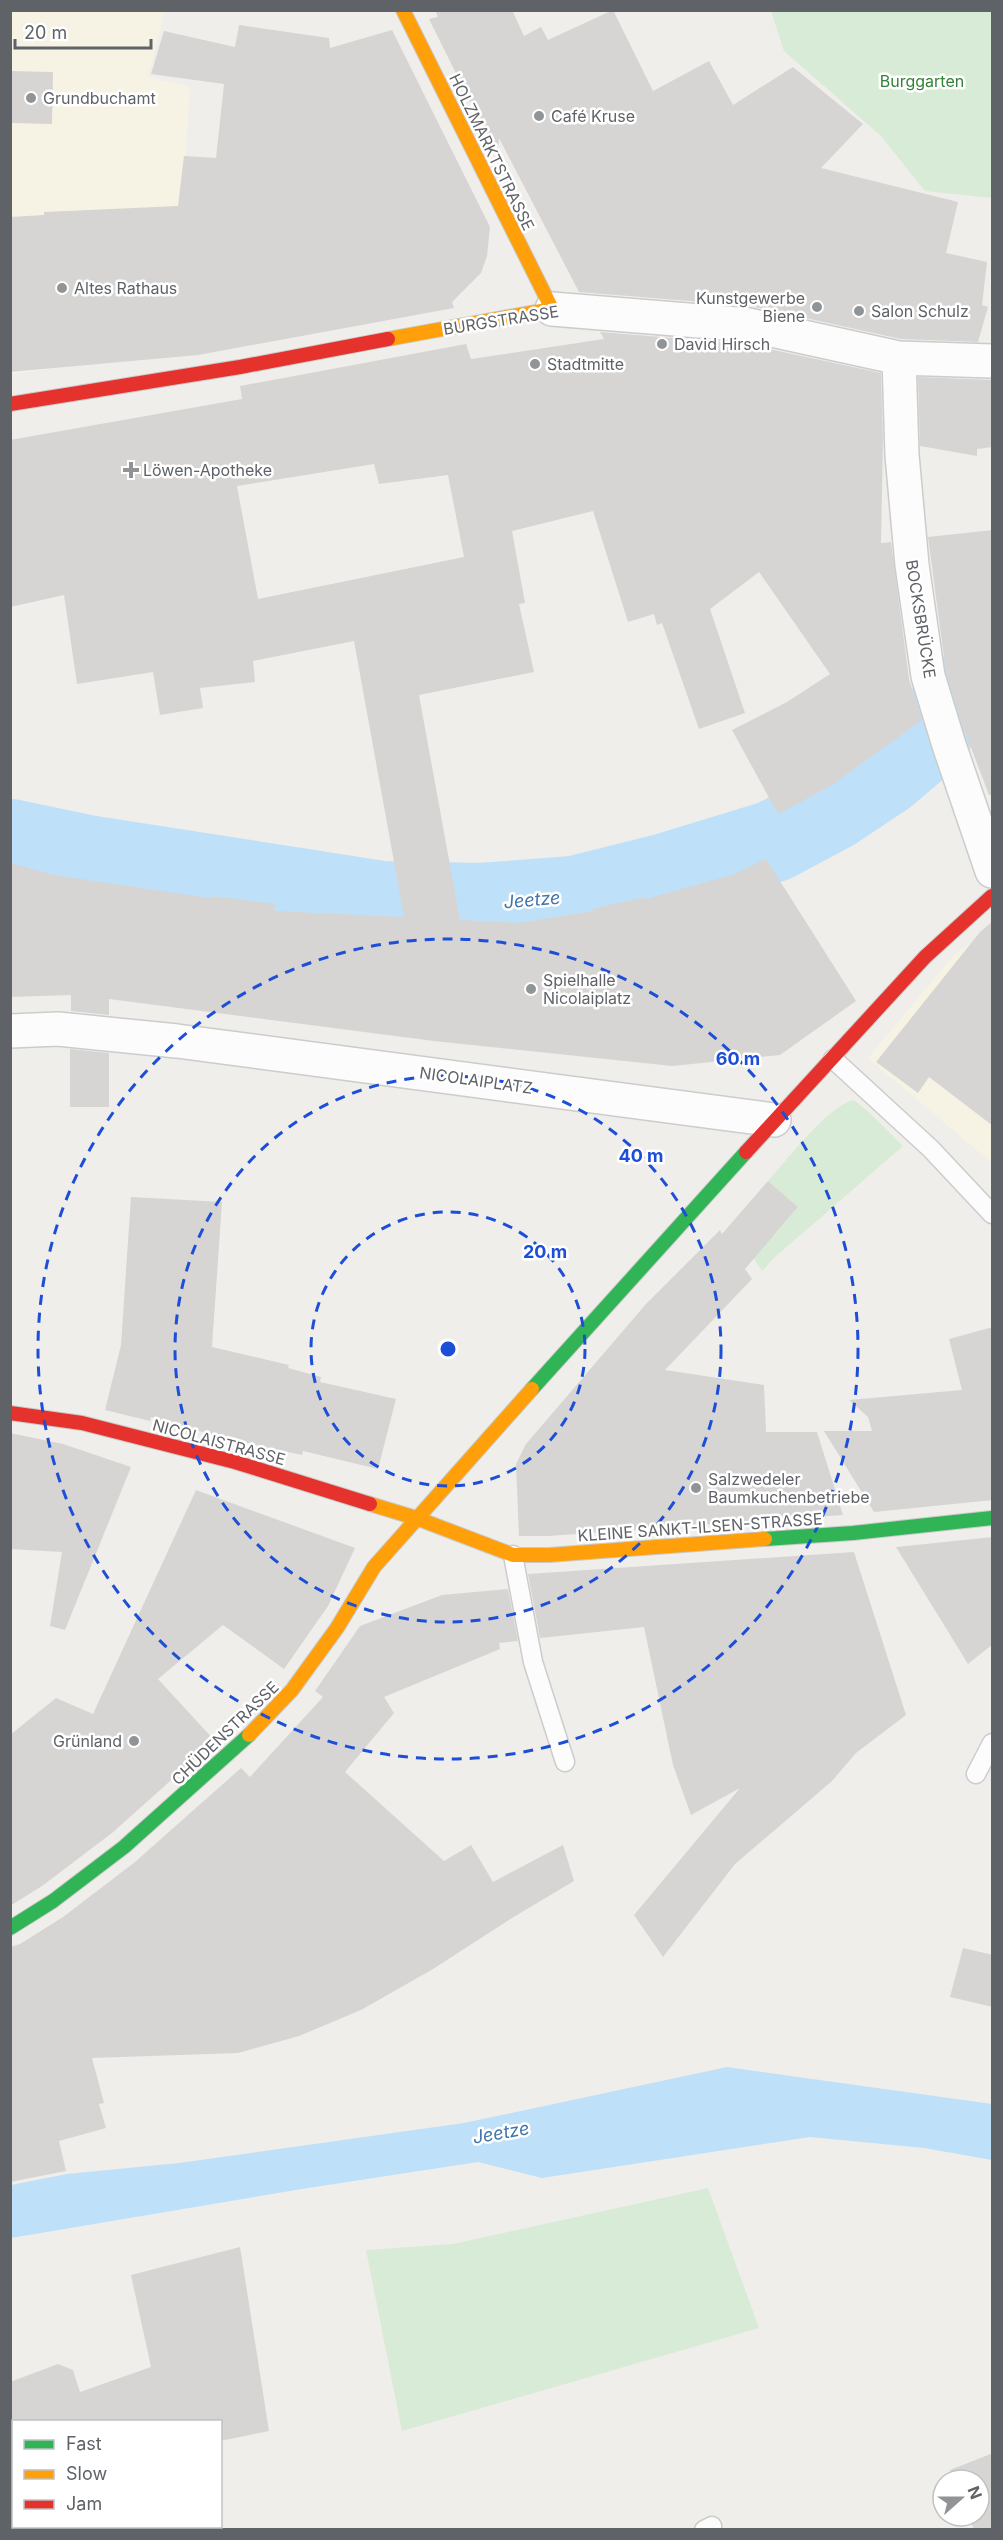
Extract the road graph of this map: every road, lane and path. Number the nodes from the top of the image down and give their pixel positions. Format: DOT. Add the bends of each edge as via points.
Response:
graph roads {
  1 [pos="403,10"];
  2 [pos="552,309"];
  3 [pos="899,358"];
  4 [pos="993,361"];
  5 [pos="10,404"];
  6 [pos="993,871"];
  7 [pos="993,896"];
  8 [pos="10,1030"];
  9 [pos="833,1059"];
  10 [pos="774,1120"];
  11 [pos="993,1214"];
  12 [pos="10,1413"];
  13 [pos="416,1518"];
  14 [pos="993,1518"];
  15 [pos="513,1555"];
  16 [pos="993,1743"];
  17 [pos="565,1762"];
  18 [pos="976,1774"];
  19 [pos="10,1928"];
  1 -- 2 [label="street, HOLZMARKTSTRASSE"];
  2 -- 3 [label="street, BURGSTRASSE" via="749,324"];
  2 -- 5 [label="street, BURGSTRASSE" via="240,368"];
  3 -- 4 [label="street, BURGSTRASSE"];
  3 -- 6 [label="street, BOCKSBRÜCKE" via="911,554 928,676"];
  7 -- 9 [label="street" via="925,957"];
  8 -- 10 [label="street, NICOLAIPLATZ" via="58,1029 177,1041"];
  9 -- 10 [label="street"];
  9 -- 11 [label="lane" via="931,1149"];
  10 -- 13 [label="street"];
  12 -- 13 [label="street, NICOLAISTRASSE" via="82,1423 224,1459"];
  13 -- 15 [label="street, KLEINE SANKT-ILSEN-STRASSE"];
  13 -- 19 [label="street, CHÜDENSTRASSE" via="374,1567 337,1628 292,1690 243,1741 124,1847"];
  14 -- 15 [label="street, KLEINE SANKT-ILSEN-STRASSE" via="841,1533"];
  15 -- 17 [label="lane" via="533,1662"];
  16 -- 18 [label="lane"];
}
